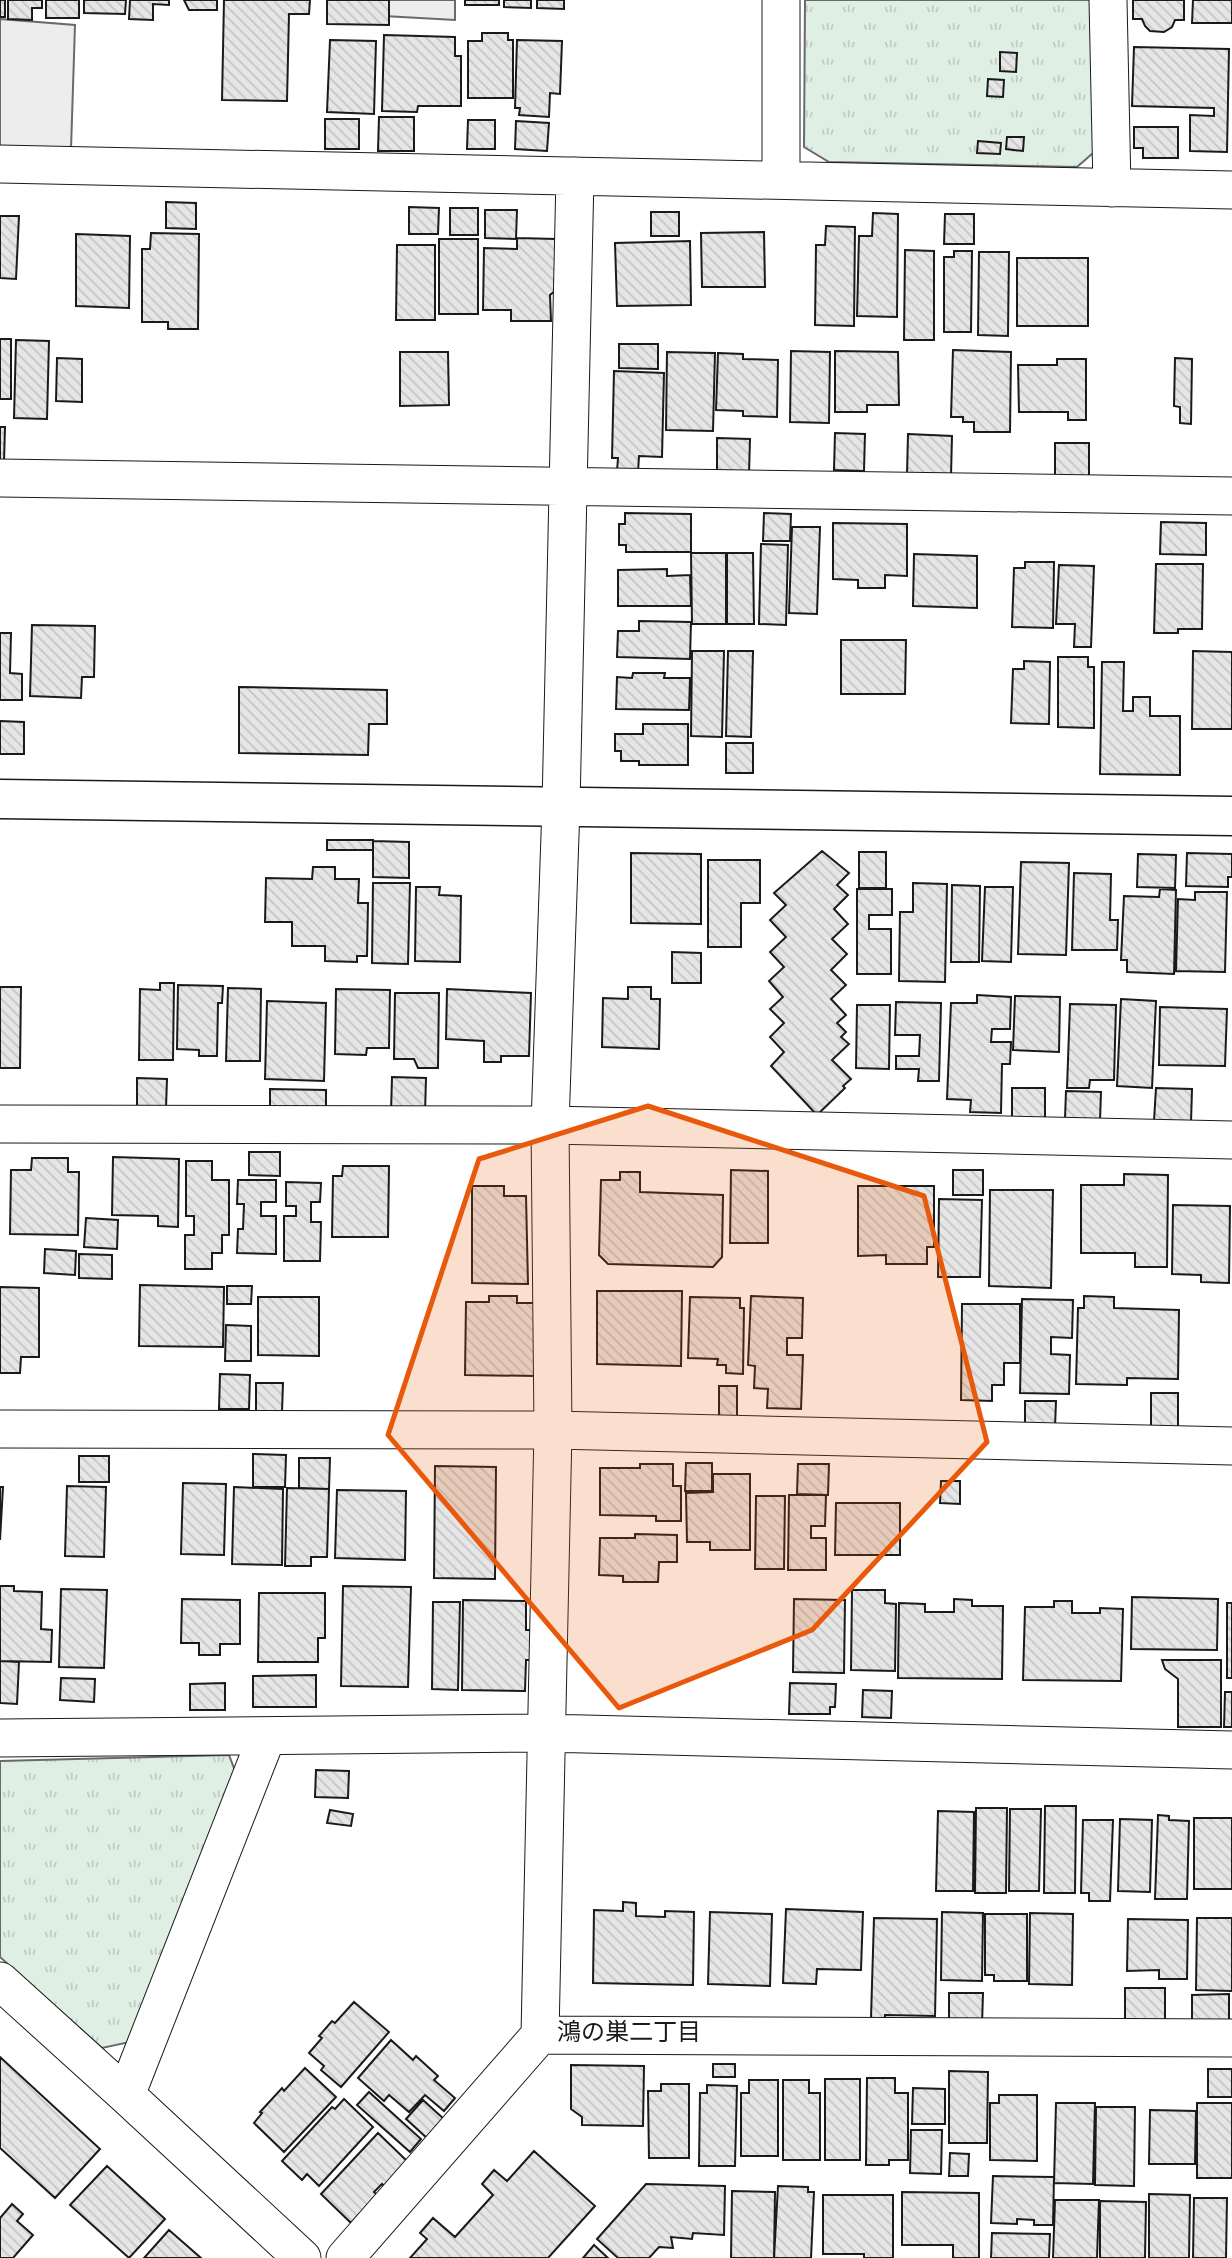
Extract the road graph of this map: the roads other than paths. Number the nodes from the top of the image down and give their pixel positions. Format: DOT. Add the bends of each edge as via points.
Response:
graph roads {
  1 [pos="781,0"];
  2 [pos="1108,0"];
  3 [pos="0,164"];
  4 [pos="575,176"];
  5 [pos="780,180"];
  6 [pos="1112,188"];
  7 [pos="1232,190"];
  8 [pos="0,478"];
  9 [pos="568,486"];
  10 [pos="1232,496"];
  11 [pos="0,799"];
  12 [pos="561,806"];
  13 [pos="1232,816"];
  14 [pos="0,1124"];
  15 [pos="550,1125"];
  16 [pos="1232,1140"];
  17 [pos="0,1429"];
  18 [pos="553,1430"];
  19 [pos="1232,1446"];
  20 [pos="545,1732"];
  21 [pos="267,1736"];
  22 [pos="0,1738"];
  23 [pos="1232,1750"];
  24 [pos="0,1980"];
  25 [pos="540,2035"];
  26 [pos="1232,2038"];
  27 [pos="127,2095"];
  28 [pos="302,2258"];
  29 [pos="345,2258"];
  1 -- 5 [label="street"];
  2 -- 6 [label="street"];
  3 -- 4 [label="street"];
  4 -- 5 [label="street"];
  4 -- 9 [label="street"];
  5 -- 6 [label="street"];
  6 -- 7 [label="street"];
  8 -- 9 [label="street"];
  9 -- 10 [label="street"];
  9 -- 12 [label="street"];
  11 -- 12 [label="street"];
  12 -- 13 [label="street"];
  12 -- 15 [label="street"];
  14 -- 15 [label="street"];
  15 -- 16 [label="street"];
  15 -- 18 [label="street"];
  17 -- 18 [label="street"];
  18 -- 19 [label="street"];
  18 -- 20 [label="street"];
  20 -- 21 [label="street"];
  20 -- 23 [label="street"];
  20 -- 25 [label="street"];
  21 -- 22 [label="street"];
  21 -- 27 [label="street"];
  24 -- 27 [label="street"];
  25 -- 26 [label="street"];
  25 -- 29 [label="street"];
  27 -- 28 [label="street"];
}
